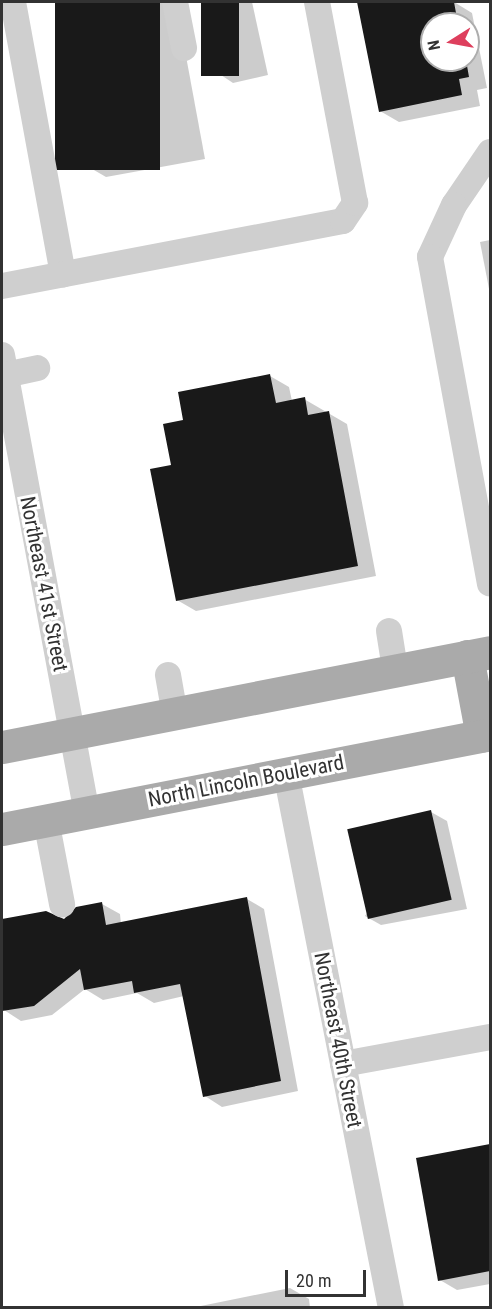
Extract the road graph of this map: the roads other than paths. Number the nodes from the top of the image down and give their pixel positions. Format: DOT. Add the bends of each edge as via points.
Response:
graph roads {
  1 [pos="13,2"];
  2 [pos="175,2"];
  3 [pos="317,2"];
  4 [pos="184,48"];
  5 [pos="490,152"];
  6 [pos="63,274"];
  7 [pos="2,286"];
  8 [pos="3,365"];
  9 [pos="37,368"];
  10 [pos="490,575"];
  11 [pos="389,632"];
  12 [pos="479,654"];
  13 [pos="395,670"];
  14 [pos="168,675"];
  15 [pos="175,713"];
  16 [pos="72,733"];
  17 [pos="486,735"];
  18 [pos="2,747"];
  19 [pos="286,773"];
  20 [pos="87,812"];
  21 [pos="46,820"];
  22 [pos="2,829"];
  23 [pos="62,904"];
  24 [pos="490,1037"];
  25 [pos="343,1064"];
  26 [pos="391,1308"];
  1 -- 6 [label="street"];
  2 -- 4 [label="street"];
  3 -- 6 [label="street" via="356,203 344,221"];
  5 -- 10 [label="street" via="454,205 430,257"];
  6 -- 7 [label="street"];
  8 -- 9 [label="street"];
  8 -- 16 [label="street, Northeast 41st Street"];
  11 -- 13 [label="street"];
  12 -- 13 [label="main road"];
  12 -- 17 [label="main road"];
  13 -- 15 [label="main road"];
  14 -- 15 [label="street"];
  15 -- 16 [label="main road"];
  16 -- 18 [label="main road"];
  16 -- 20 [label="street, Northeast 41st Street"];
  17 -- 19 [label="main road, North Lincoln Boulevard"];
  19 -- 20 [label="main road, North Lincoln Boulevard"];
  19 -- 25 [label="street, Northeast 40th Street"];
  20 -- 21 [label="main road, North Lincoln Boulevard"];
  21 -- 22 [label="main road, North Lincoln Boulevard"];
  21 -- 23 [label="street"];
  24 -- 25 [label="street"];
  25 -- 26 [label="street, Northeast 40th Street"];
}
